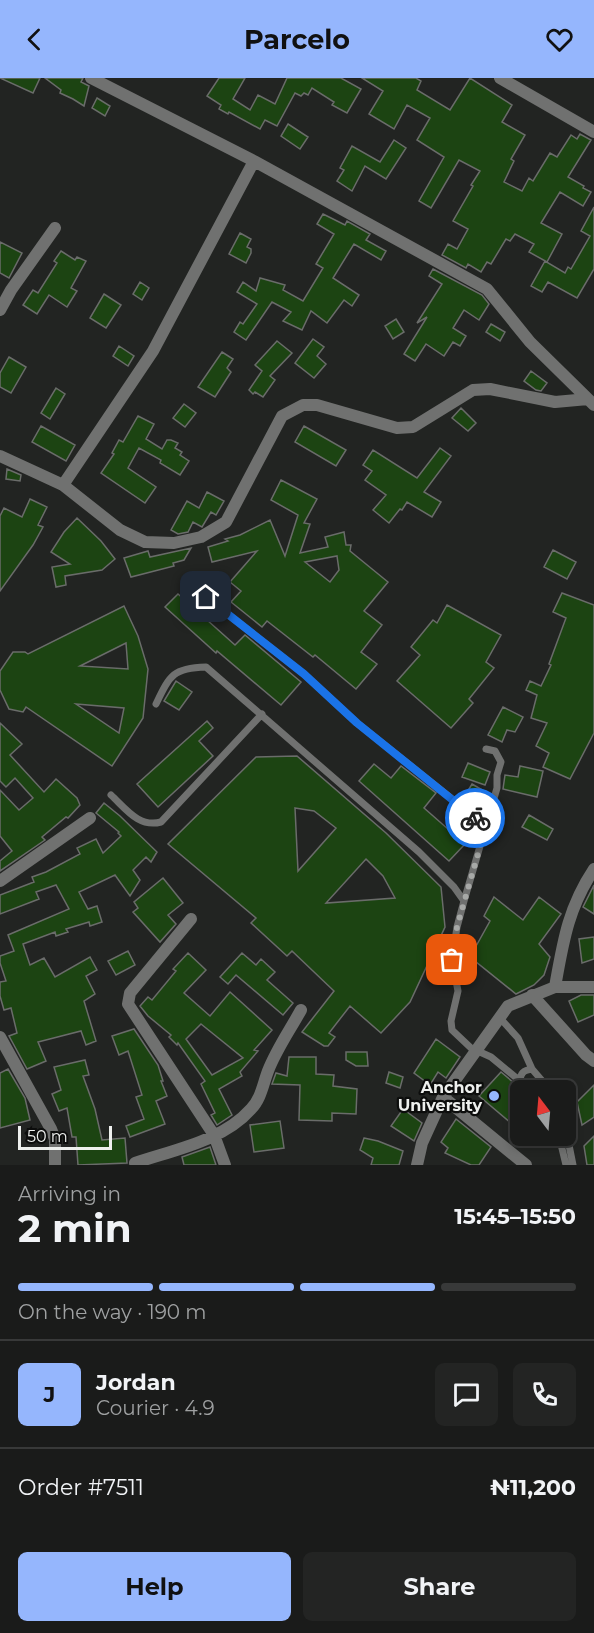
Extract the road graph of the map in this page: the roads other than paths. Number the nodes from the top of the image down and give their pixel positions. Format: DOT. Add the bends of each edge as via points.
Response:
graph roads {
  1 [pos="91,78"];
  2 [pos="500,78"];
  3 [pos="594,132"];
  4 [pos="254,161"];
  5 [pos="55,228"];
  6 [pos="0,310"];
  7 [pos="591,402"];
  8 [pos="0,456"];
  9 [pos="63,485"];
  10 [pos="206,597"];
  11 [pos="156,704"];
  12 [pos="262,714"];
  13 [pos="486,749"];
  14 [pos="111,795"];
  15 [pos="90,818"];
  16 [pos="486,826"];
  17 [pos="594,869"];
  18 [pos="0,881"];
  19 [pos="464,901"];
  20 [pos="191,919"];
  21 [pos="555,987"];
  22 [pos="594,987"];
  23 [pos="532,995"];
  24 [pos="301,1010"];
  25 [pos="499,1017"];
  26 [pos="0,1037"];
  27 [pos="477,1051"];
  28 [pos="594,1061"];
  29 [pos="532,1069"];
  30 [pos="519,1080"];
  31 [pos="520,1080"];
  32 [pos="541,1080"];
  33 [pos="443,1097"];
  34 [pos="214,1135"];
  35 [pos="561,1146"];
  36 [pos="569,1146"];
  37 [pos="135,1163"];
  38 [pos="55,1165"];
  39 [pos="225,1165"];
  40 [pos="417,1165"];
  41 [pos="526,1165"];
  42 [pos="566,1165"];
  43 [pos="573,1165"];
  1 -- 4 [label="street"];
  2 -- 3 [label="street"];
  4 -- 7 [label="street" via="487,288 530,342"];
  4 -- 9 [label="street" via="153,351"];
  5 -- 6 [label="street"];
  7 -- 9 [label="street" via="555,402 490,389 473,390 413,427 397,428 317,405 303,405 282,417 226,522 201,537 174,543 146,542 120,530"];
  8 -- 9 [label="street"];
  10 -- 16 [label="lane"];
  11 -- 12 [label="lane" via="167,681 184,668 206,667"];
  12 -- 14 [label="lane" via="161,822 142,822"];
  12 -- 19 [label="lane" via="419,852"];
  13 -- 16 [label="lane" via="495,751 501,762"];
  15 -- 18 [label="street"];
  16 -- 19 [label="lane"];
  17 -- 21 [label="street" via="566,927"];
  19 -- 27 [label="lane" via="452,960 458,991 451,1021 452,1030"];
  20 -- 34 [label="street" via="130,993 128,1004"];
  21 -- 22 [label="street"];
  21 -- 23 [label="street"];
  23 -- 25 [label="street" via="508,1006"];
  23 -- 28 [label="street"];
  24 -- 34 [label="street" via="253,1108"];
  25 -- 27 [label="street"];
  25 -- 29 [label="lane" via="518,1038"];
  26 -- 38 [label="street" via="51,1129"];
  27 -- 30 [label="lane" via="491,1057"];
  27 -- 33 [label="street"];
  29 -- 31 [label="lane" via="523,1072"];
  29 -- 32 [label="lane"];
  33 -- 40 [label="street" via="422,1143"];
  33 -- 41 [label="street"];
  34 -- 37 [label="street"];
  34 -- 39 [label="street"];
  35 -- 42 [label="lane"];
  36 -- 43 [label="lane"];
}
